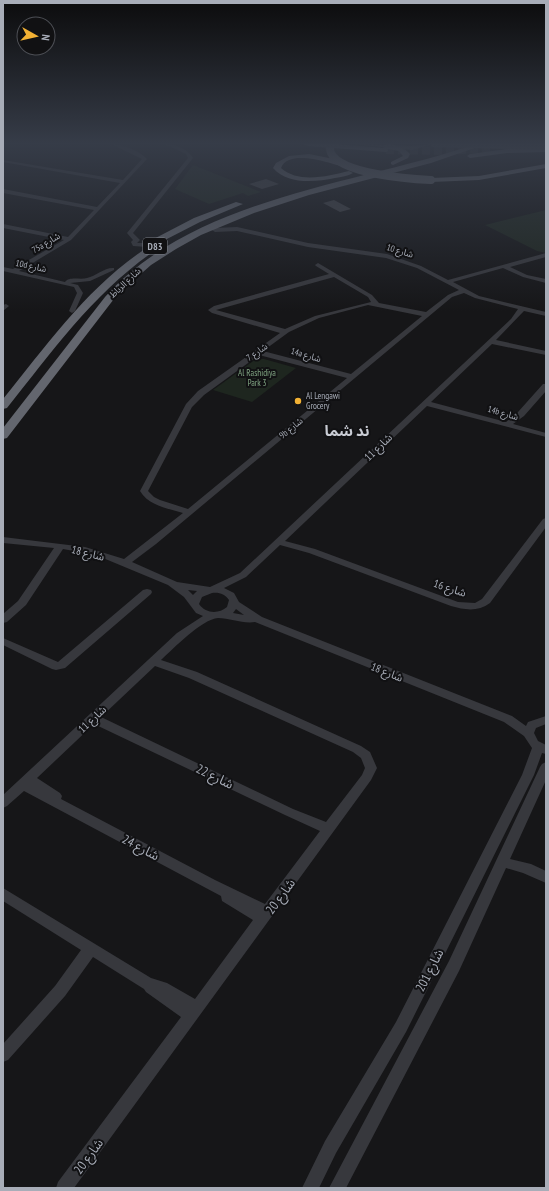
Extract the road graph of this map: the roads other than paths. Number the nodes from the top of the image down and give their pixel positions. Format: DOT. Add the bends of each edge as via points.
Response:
graph roads {
  1 [pos="48,200"];
  2 [pos="107,200"];
  3 [pos="156,200"];
  4 [pos="265,200"];
  5 [pos="285,200"];
  6 [pos="300,200"];
  7 [pos="251,201"];
  8 [pos="98,209"];
  9 [pos="235,221"];
  10 [pos="3,226"];
  11 [pos="215,230"];
  12 [pos="242,230"];
  13 [pos="69,239"];
  14 [pos="148,245"];
  15 [pos="546,256"];
  16 [pos="318,265"];
  17 [pos="505,265"];
  18 [pos="3,269"];
  19 [pos="112,269"];
  20 [pos="15,271"];
  21 [pos="334,275"];
  22 [pos="56,280"];
  23 [pos="444,281"];
  24 [pos="546,281"];
  25 [pos="465,292"];
  26 [pos="113,294"];
  27 [pos="371,301"];
  28 [pos="525,310"];
  29 [pos="72,311"];
  30 [pos="546,314"];
  31 [pos="428,316"];
  32 [pos="286,332"];
  33 [pos="492,339"];
  34 [pos="258,351"];
  35 [pos="546,354"];
  36 [pos="35,367"];
  37 [pos="352,379"];
  38 [pos="546,386"];
  39 [pos="427,401"];
  40 [pos="3,406"];
  41 [pos="510,425"];
  42 [pos="546,435"];
  43 [pos="3,436"];
  44 [pos="188,514"];
  45 [pos="546,521"];
  46 [pos="3,540"];
  47 [pos="281,540"];
  48 [pos="60,547"];
  49 [pos="126,565"];
  50 [pos="243,576"];
  51 [pos="169,582"];
  52 [pos="211,590"];
  53 [pos="147,592"];
  54 [pos="234,600"];
  55 [pos="194,606"];
  56 [pos="216,615"];
  57 [pos="3,620"];
  58 [pos="268,623"];
  59 [pos="181,635"];
  60 [pos="3,641"];
  61 [pos="157,658"];
  62 [pos="96,715"];
  63 [pos="508,719"];
  64 [pos="543,720"];
  65 [pos="528,733"];
  66 [pos="542,749"];
  67 [pos="546,766"];
  68 [pos="26,782"];
  69 [pos="3,803"];
  70 [pos="327,832"];
  71 [pos="505,856"];
  72 [pos="546,878"];
  73 [pos="3,894"];
  74 [pos="266,915"];
  75 [pos="94,950"];
  76 [pos="195,1012"];
  77 [pos="3,1055"];
  78 [pos="64,1188"];
  79 [pos="310,1188"];
  80 [pos="337,1188"];
  1 -- 8 [label="street"];
  2 -- 8 [label="street, 75a شارع"];
  3 -- 14 [label="street" via="130,233 136,240 135,245"];
  4 -- 36 [label="highway, شارع الرباط / D83" via="212,218 176,235 128,264 95,294"];
  5 -- 26 [label="highway, شارع الرباط / D83" via="227,219 161,254 135,273"];
  6 -- 9 [label="highway"];
  7 -- 14 [label="highway" via="197,220"];
  8 -- 13 [label="street, 75a شارع"];
  9 -- 11 [label="highway"];
  9 -- 12 [label="street"];
  10 -- 13 [label="street"];
  11 -- 12 [label="street, شارع 10"];
  11 -- 26 [label="highway" via="176,252"];
  12 -- 23 [label="street, شارع 10" via="300,243 387,256 414,265"];
  13 -- 20 [label="street, 75a شارع"];
  14 -- 19 [label="highway"];
  15 -- 17 [label="street"];
  16 -- 21 [label="street"];
  17 -- 23 [label="street"];
  17 -- 24 [label="street" via="514,271"];
  18 -- 20 [label="street, 10d شارع"];
  19 -- 22 [label="street, 10d شارع" via="88,280"];
  19 -- 29 [label="highway" via="90,289"];
  20 -- 22 [label="street, 10d شارع"];
  21 -- 27 [label="street"];
  21 -- 32 [label="street" via="211,310"];
  22 -- 29 [label="street, 10d شارع" via="73,285 80,291"];
  23 -- 25 [label="street, شارع 10"];
  25 -- 28 [label="street, شارع 10"];
  25 -- 31 [label="street, 9b شارع" via="448,299"];
  26 -- 43 [label="highway, شارع الرباط / D83"];
  27 -- 31 [label="street, شارع 7"];
  27 -- 32 [label="street, شارع 7" via="317,317"];
  28 -- 30 [label="street, شارع 10"];
  28 -- 33 [label="street, شارع 11"];
  29 -- 36 [label="highway"];
  31 -- 37 [label="street, 9b شارع"];
  32 -- 34 [label="street, شارع 7"];
  33 -- 35 [label="street"];
  33 -- 39 [label="street, شارع 11"];
  34 -- 37 [label="street, 14a شارع"];
  34 -- 44 [label="street, شارع 7" via="204,390 189,406 145,489 147,497"];
  36 -- 40 [label="highway, شارع الرباط / D83"];
  37 -- 44 [label="street, 9b شارع"];
  38 -- 41 [label="street"];
  39 -- 41 [label="street, 14b شارع"];
  39 -- 47 [label="street, شارع 11"];
  41 -- 42 [label="street, 14b شارع"];
  44 -- 49 [label="street, 9b شارع"];
  45 -- 47 [label="street, شارع 16" via="486,601 475,606 455,604"];
  46 -- 48 [label="street, شارع 18"];
  47 -- 50 [label="street, شارع 11"];
  48 -- 49 [label="street, شارع 18" via="89,551"];
  48 -- 57 [label="street" via="19,607"];
  49 -- 51 [label="street, شارع 18"];
  50 -- 52 [label="street, شارع 11"];
  50 -- 54 [label="street, شارع 11"];
  51 -- 52 [label="street, شارع 18"];
  51 -- 55 [label="street, شارع 18" via="187,594"];
  52 -- 54 [label="street" via="225,591"];
  52 -- 55 [label="street" via="198,595"];
  53 -- 60 [label="street" via="61,666"];
  54 -- 56 [label="street" via="228,612"];
  54 -- 58 [label="street, شارع 18" via="249,614"];
  55 -- 56 [label="street" via="205,614"];
  55 -- 59 [label="street, شارع 11" via="192,621"];
  56 -- 58 [label="street, شارع 18" via="244,617"];
  56 -- 59 [label="street, شارع 11"];
  58 -- 63 [label="street, شارع 18"];
  59 -- 61 [label="street, شارع 11"];
  61 -- 62 [label="street, شارع 11"];
  61 -- 70 [label="street, شارع 20" via="366,755 371,764 370,773"];
  62 -- 68 [label="street, شارع 11"];
  62 -- 70 [label="street, شارع 22"];
  63 -- 64 [label="street, شارع 18"];
  63 -- 65 [label="street, شارع 18"];
  64 -- 65 [label="street" via="530,727"];
  65 -- 66 [label="street, شارع 18" via="531,740"];
  66 -- 79 [label="street, شارع 201" via="400,1028 344,1123"];
  67 -- 71 [label="street, شارع 201"];
  68 -- 69 [label="street, شارع 11"];
  68 -- 74 [label="street, شارع 24" via="57,804 73,810 210,884 221,893"];
  70 -- 74 [label="street, شارع 20"];
  71 -- 72 [label="street"];
  71 -- 80 [label="street, شارع 201" via="433,1009"];
  73 -- 75 [label="street"];
  74 -- 76 [label="street, شارع 20"];
  75 -- 76 [label="street" via="147,983 162,997"];
  75 -- 77 [label="street" via="73,980"];
  76 -- 78 [label="street, شارع 20"];
}
